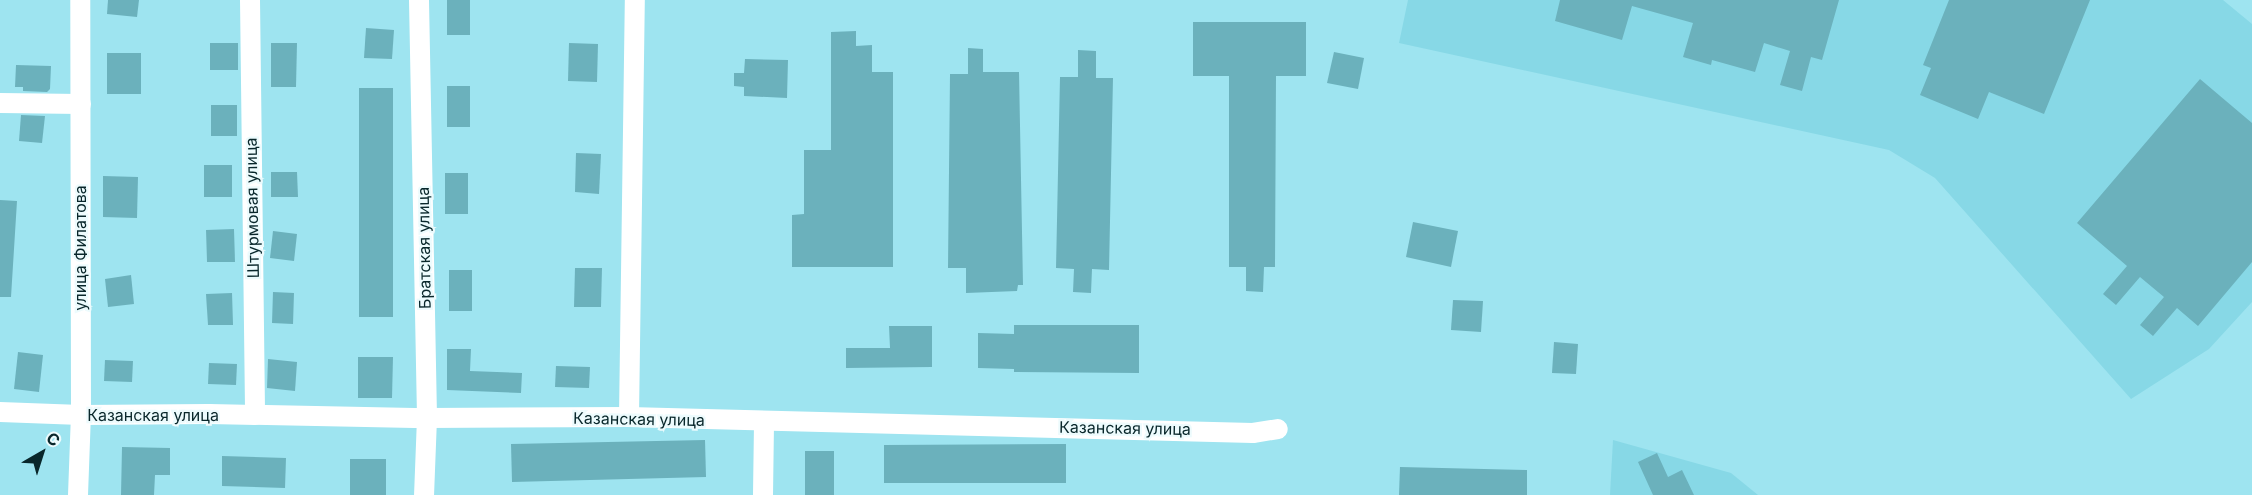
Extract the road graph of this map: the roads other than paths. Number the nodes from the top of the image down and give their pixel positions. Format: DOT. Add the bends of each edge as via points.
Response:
graph roads {
  1 [pos="80,0"];
  2 [pos="250,0"];
  3 [pos="419,0"];
  4 [pos="634,0"];
  5 [pos="0,103"];
  6 [pos="81,104"];
  7 [pos="0,412"];
  8 [pos="81,415"];
  9 [pos="255,415"];
  10 [pos="629,417"];
  11 [pos="427,418"];
  12 [pos="764,422"];
  13 [pos="1278,429"];
  14 [pos="78,495"];
  15 [pos="424,495"];
  16 [pos="763,495"];
  1 -- 6 [label="street, улица Филатова"];
  2 -- 9 [label="street, Штурмовая улица"];
  3 -- 11 [label="street, Братская улица"];
  4 -- 10 [label="street"];
  5 -- 6 [label="street"];
  6 -- 8 [label="street, улица Филатова"];
  7 -- 8 [label="street, Казанская улица"];
  8 -- 9 [label="street, Казанская улица"];
  8 -- 14 [label="street, улица Филатова"];
  9 -- 11 [label="street, Казанская улица"];
  10 -- 11 [label="street, Казанская улица"];
  10 -- 12 [label="street, Казанская улица"];
  11 -- 15 [label="street, Братская улица"];
  12 -- 13 [label="street, Казанская улица" via="1253,433"];
  12 -- 16 [label="street"];
}
